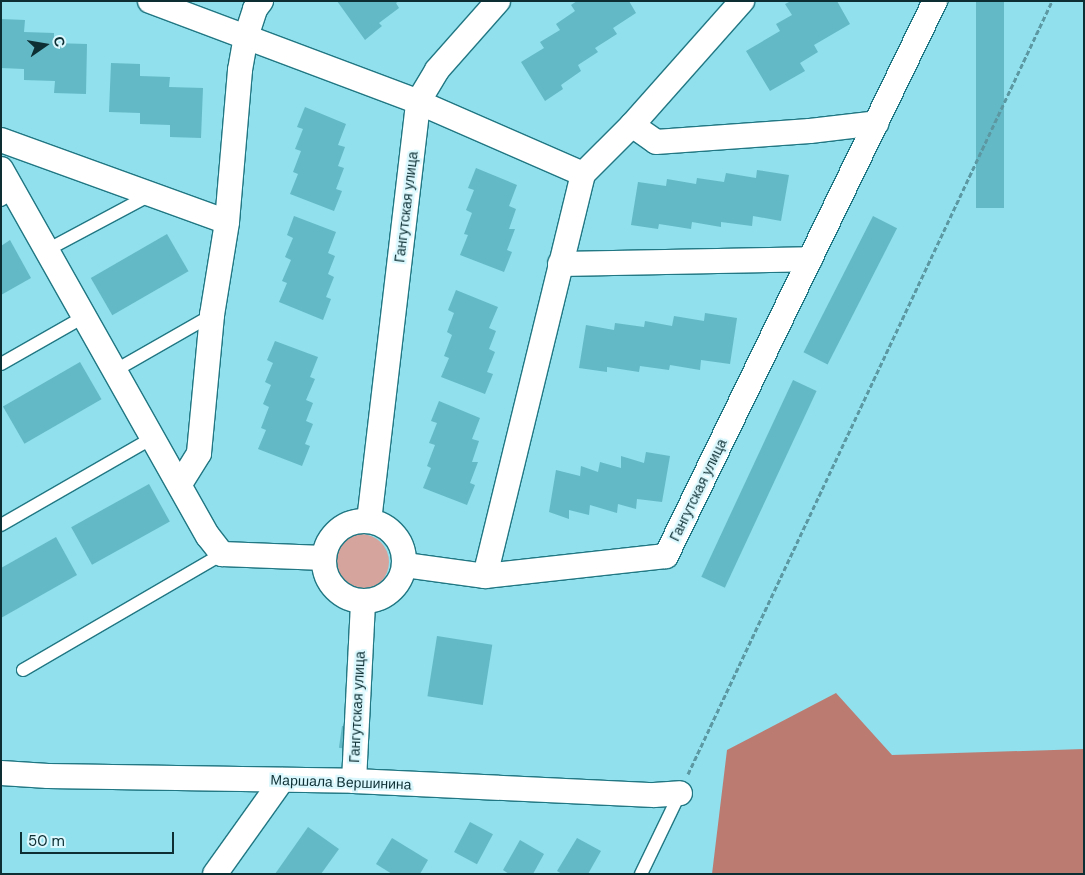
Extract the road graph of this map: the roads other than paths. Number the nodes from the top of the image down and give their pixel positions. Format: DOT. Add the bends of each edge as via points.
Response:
graph roads {
  1 [pos="150,1"];
  2 [pos="261,1"];
  3 [pos="498,1"];
  4 [pos="742,1"];
  5 [pos="935,1"];
  6 [pos="246,37"];
  7 [pos="418,102"];
  8 [pos="877,123"];
  9 [pos="632,125"];
  10 [pos="1,140"];
  11 [pos="1,169"];
  12 [pos="583,174"];
  13 [pos="150,195"];
  14 [pos="8,196"];
  15 [pos="227,222"];
  16 [pos="47,250"];
  17 [pos="810,259"];
  18 [pos="560,264"];
  19 [pos="212,315"];
  20 [pos="85,316"];
  21 [pos="1,364"];
  22 [pos="116,370"];
  23 [pos="154,437"];
  24 [pos="180,484"];
  25 [pos="369,521"];
  26 [pos="1,525"];
  27 [pos="222,554"];
  28 [pos="324,558"];
  29 [pos="404,565"];
  30 [pos="484,576"];
  31 [pos="363,602"];
  32 [pos="23,670"];
  33 [pos="1,773"];
  34 [pos="282,780"];
  35 [pos="354,782"];
  36 [pos="680,793"];
  37 [pos="216,874"];
  38 [pos="641,874"];
  1 -- 6 [label="street"];
  2 -- 6 [label="street"];
  3 -- 7 [label="street, Гангутская улица" via="437,70"];
  4 -- 9 [label="street"];
  5 -- 8 [label="street, Гангутская улица"];
  6 -- 7 [label="street"];
  6 -- 15 [label="street" via="240,70"];
  7 -- 12 [label="street"];
  7 -- 25 [label="street, Гангутская улица"];
  8 -- 9 [label="street" via="656,142"];
  8 -- 17 [label="street, Гангутская улица"];
  9 -- 12 [label="street"];
  10 -- 13 [label="street"];
  11 -- 14 [label="street"];
  12 -- 18 [label="street"];
  13 -- 15 [label="street"];
  13 -- 16 [label="lane"];
  14 -- 16 [label="street"];
  15 -- 19 [label="street"];
  16 -- 20 [label="street"];
  17 -- 18 [label="street"];
  17 -- 30 [label="street, Гангутская улица" via="666,556"];
  18 -- 30 [label="street"];
  19 -- 22 [label="lane"];
  19 -- 24 [label="street" via="199,453"];
  20 -- 21 [label="lane"];
  20 -- 22 [label="street"];
  22 -- 23 [label="street"];
  23 -- 24 [label="street"];
  23 -- 26 [label="lane"];
  24 -- 27 [label="street" via="208,536"];
  25 -- 28 [label="street" via="343,526 330,540"];
  25 -- 29 [label="street" via="382,524 393,533 401,544"];
  27 -- 28 [label="street"];
  27 -- 32 [label="lane"];
  28 -- 31 [label="street" via="330,583 349,599"];
  29 -- 30 [label="street, Гангутская улица"];
  29 -- 31 [label="street" via="398,584 389,594"];
  31 -- 35 [label="street, Гангутская улица"];
  33 -- 34 [label="street, Маршала Вершинина"];
  34 -- 35 [label="street, Маршала Вершинина"];
  34 -- 37 [label="street"];
  35 -- 36 [label="street, Маршала Вершинина" via="654,796"];
  36 -- 38 [label="lane"];
}
